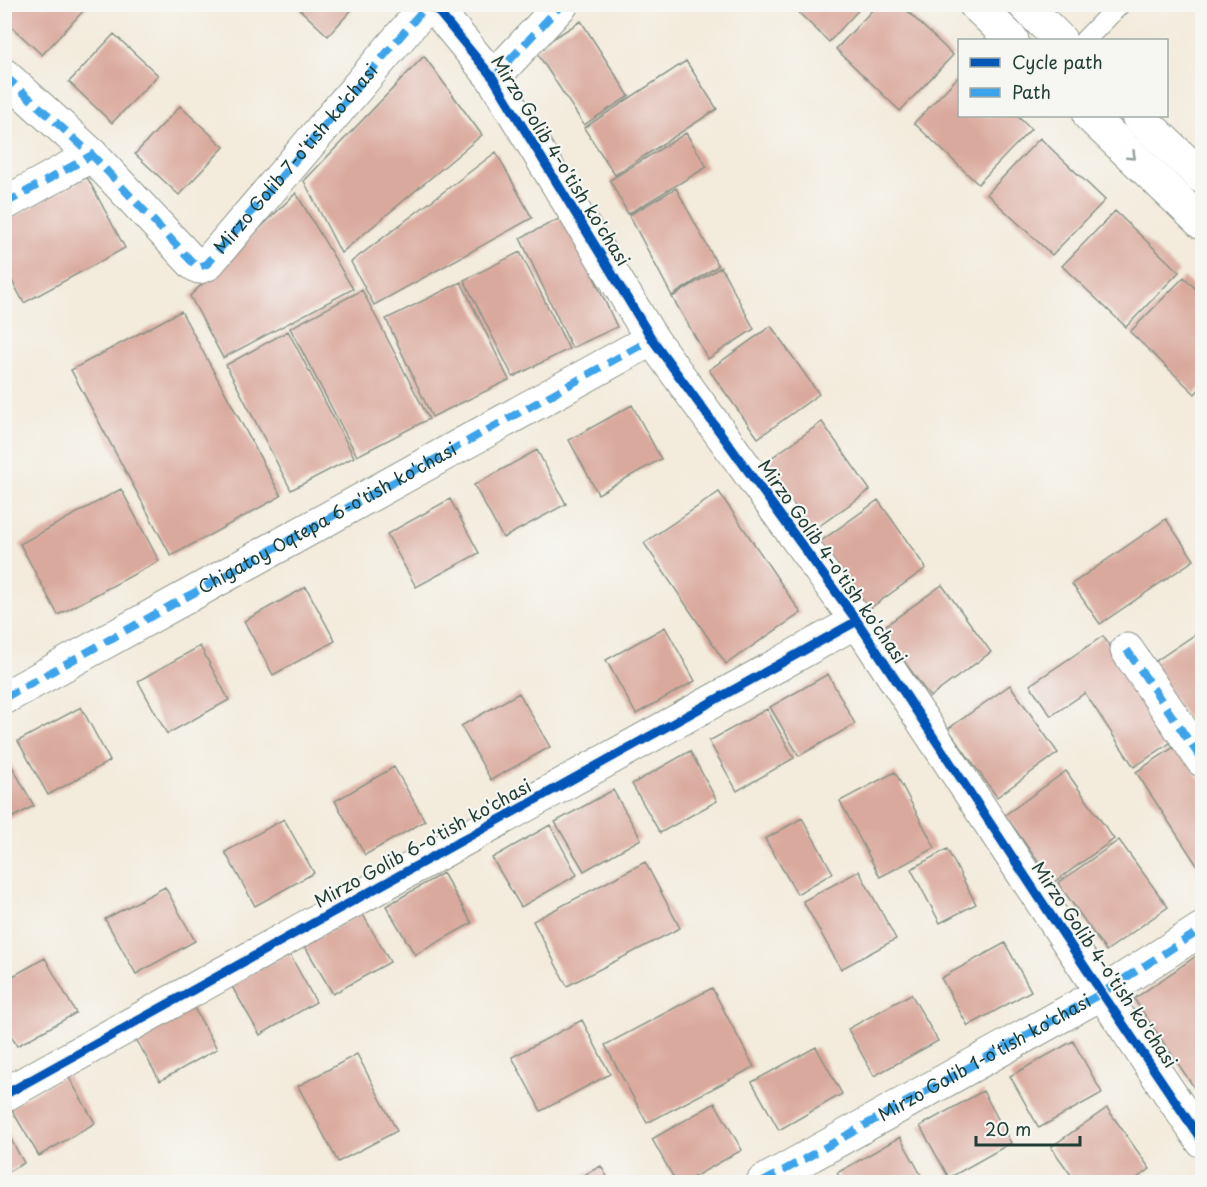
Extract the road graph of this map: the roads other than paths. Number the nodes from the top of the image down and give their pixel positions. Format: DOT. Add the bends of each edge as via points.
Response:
graph roads {
  1 [pos="428,4"];
  2 [pos="432,4"];
  3 [pos="562,4"];
  4 [pos="975,4"];
  5 [pos="1024,4"];
  6 [pos="1120,4"];
  7 [pos="1011,39"];
  8 [pos="1059,39"];
  9 [pos="1086,39"];
  10 [pos="4,75"];
  11 [pos="493,78"];
  12 [pos="1091,117"];
  13 [pos="1139,117"];
  14 [pos="92,156"];
  15 [pos="1203,177"];
  16 [pos="4,204"];
  17 [pos="1203,223"];
  18 [pos="652,339"];
  19 [pos="857,621"];
  20 [pos="1127,650"];
  21 [pos="4,698"];
  22 [pos="1203,760"];
  23 [pos="1203,928"];
  24 [pos="1102,993"];
  25 [pos="4,1095"];
  26 [pos="1203,1141"];
  27 [pos="763,1182"];
  1 -- 14 [label="street, Mirzo Golib 7-o'tish ko'chasi" via="207,264 194,264"];
  2 -- 11 [label="street, Mirzo Golib 4-o'tish ko'chasi"];
  3 -- 11 [label="street"];
  4 -- 7 [label="street"];
  5 -- 8 [label="street"];
  6 -- 9 [label="lane"];
  10 -- 14 [label="street, Mirzo Golib 7-o'tish ko'chasi"];
  11 -- 18 [label="street, Mirzo Golib 4-o'tish ko'chasi"];
  12 -- 17 [label="street, one-way"];
  13 -- 15 [label="street"];
  14 -- 16 [label="street"];
  18 -- 19 [label="street, Mirzo Golib 4-o'tish ko'chasi"];
  18 -- 21 [label="street, Chigatoy Oqtepa 6-o'tish ko'chasi"];
  19 -- 24 [label="street, Mirzo Golib 4-o'tish ko'chasi"];
  19 -- 25 [label="street, Mirzo Golib 6-o'tish ko'chasi"];
  20 -- 22 [label="street"];
  23 -- 24 [label="street, Mirzo Golib 1-o'tish ko'chasi"];
  24 -- 26 [label="street, Mirzo Golib 4-o'tish ko'chasi"];
  24 -- 27 [label="street, Mirzo Golib 1-o'tish ko'chasi"];
}
